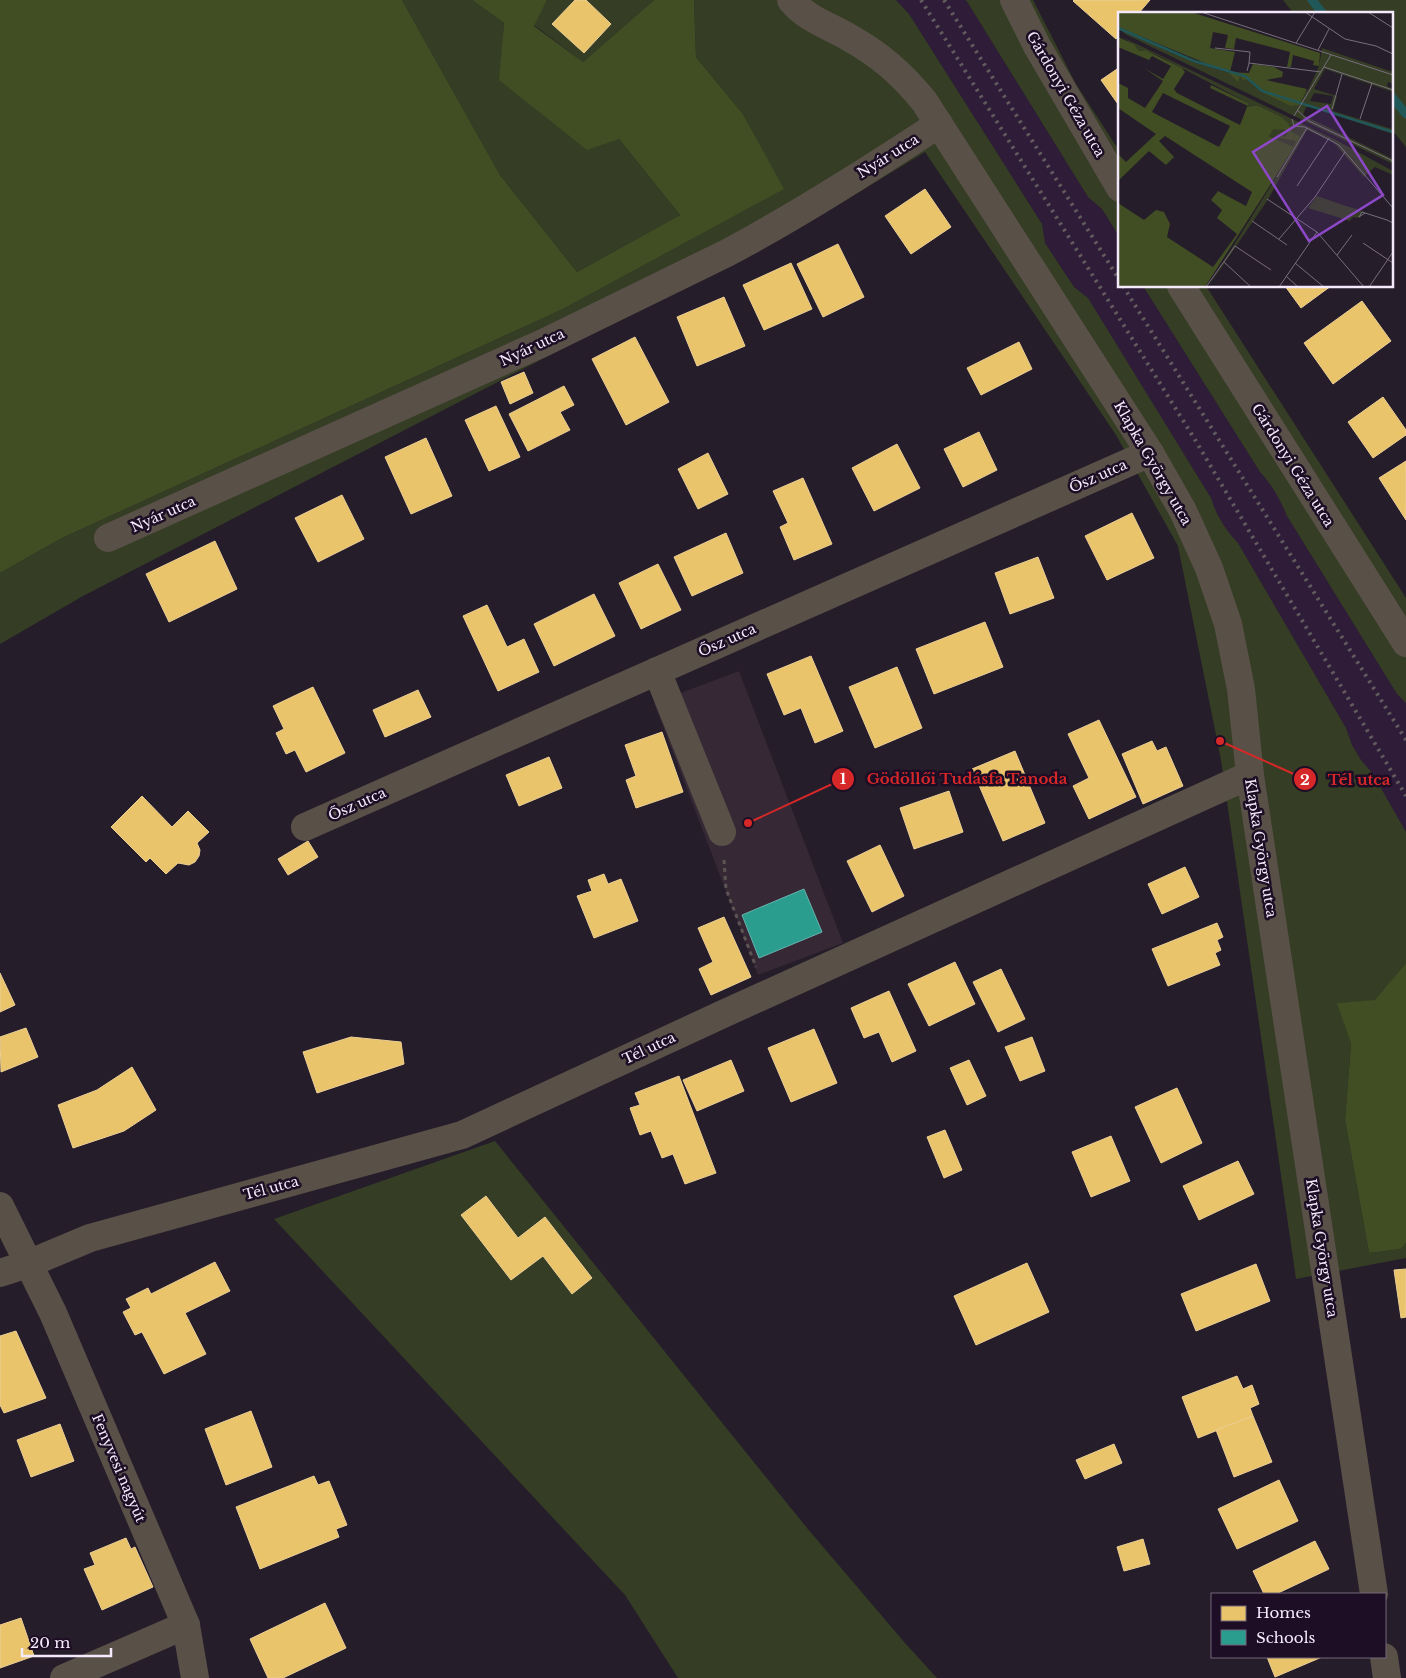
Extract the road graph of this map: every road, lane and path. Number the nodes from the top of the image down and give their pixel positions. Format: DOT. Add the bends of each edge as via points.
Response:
graph roads {
  1 [pos="791,0"];
  2 [pos="1014,0"];
  3 [pos="939,124"];
  4 [pos="1118,185"];
  5 [pos="1182,288"];
  6 [pos="1150,453"];
  7 [pos="108,538"];
  8 [pos="1406,643"];
  9 [pos="657,671"];
  10 [pos="1250,775"];
  11 [pos="305,827"];
  12 [pos="722,832"];
  13 [pos="764,964"];
  14 [pos="0,1206"];
  15 [pos="28,1264"];
  16 [pos="0,1273"];
  17 [pos="1374,1593"];
  18 [pos="186,1625"];
  19 [pos="1384,1658"];
  20 [pos="64,1678"];
  21 [pos="195,1678"];
  22 [pos="1387,1678"];
  1 -- 3 [label="street, Klapka György utca" via="802,12 879,55 904,77"];
  2 -- 4 [label="street, Gárdonyi Géza utca" via="1037,46"];
  3 -- 6 [label="street, Klapka György utca"];
  3 -- 7 [label="street, Nyár utca" via="727,253 543,343"];
  5 -- 8 [label="street, Gárdonyi Géza utca"];
  6 -- 9 [label="street, Ősz utca"];
  6 -- 10 [label="street, Klapka György utca" via="1183,511 1209,568 1228,624 1241,689"];
  9 -- 11 [label="street, Ősz utca"];
  9 -- 12 [label="street"];
  10 -- 15 [label="street, Tél utca" via="462,1134 90,1238"];
  10 -- 17 [label="street, Klapka György utca"];
  12 -- 13 [label="path" via="726,889 756,967"];
  14 -- 15 [label="street, Fenyvesi nagyút"];
  15 -- 16 [label="street, Tél utca"];
  15 -- 18 [label="street, Fenyvesi nagyút" via="53,1313"];
  18 -- 20 [label="street"];
  18 -- 21 [label="street, Fenyvesi nagyút"];
  19 -- 22 [label="street"];
}
